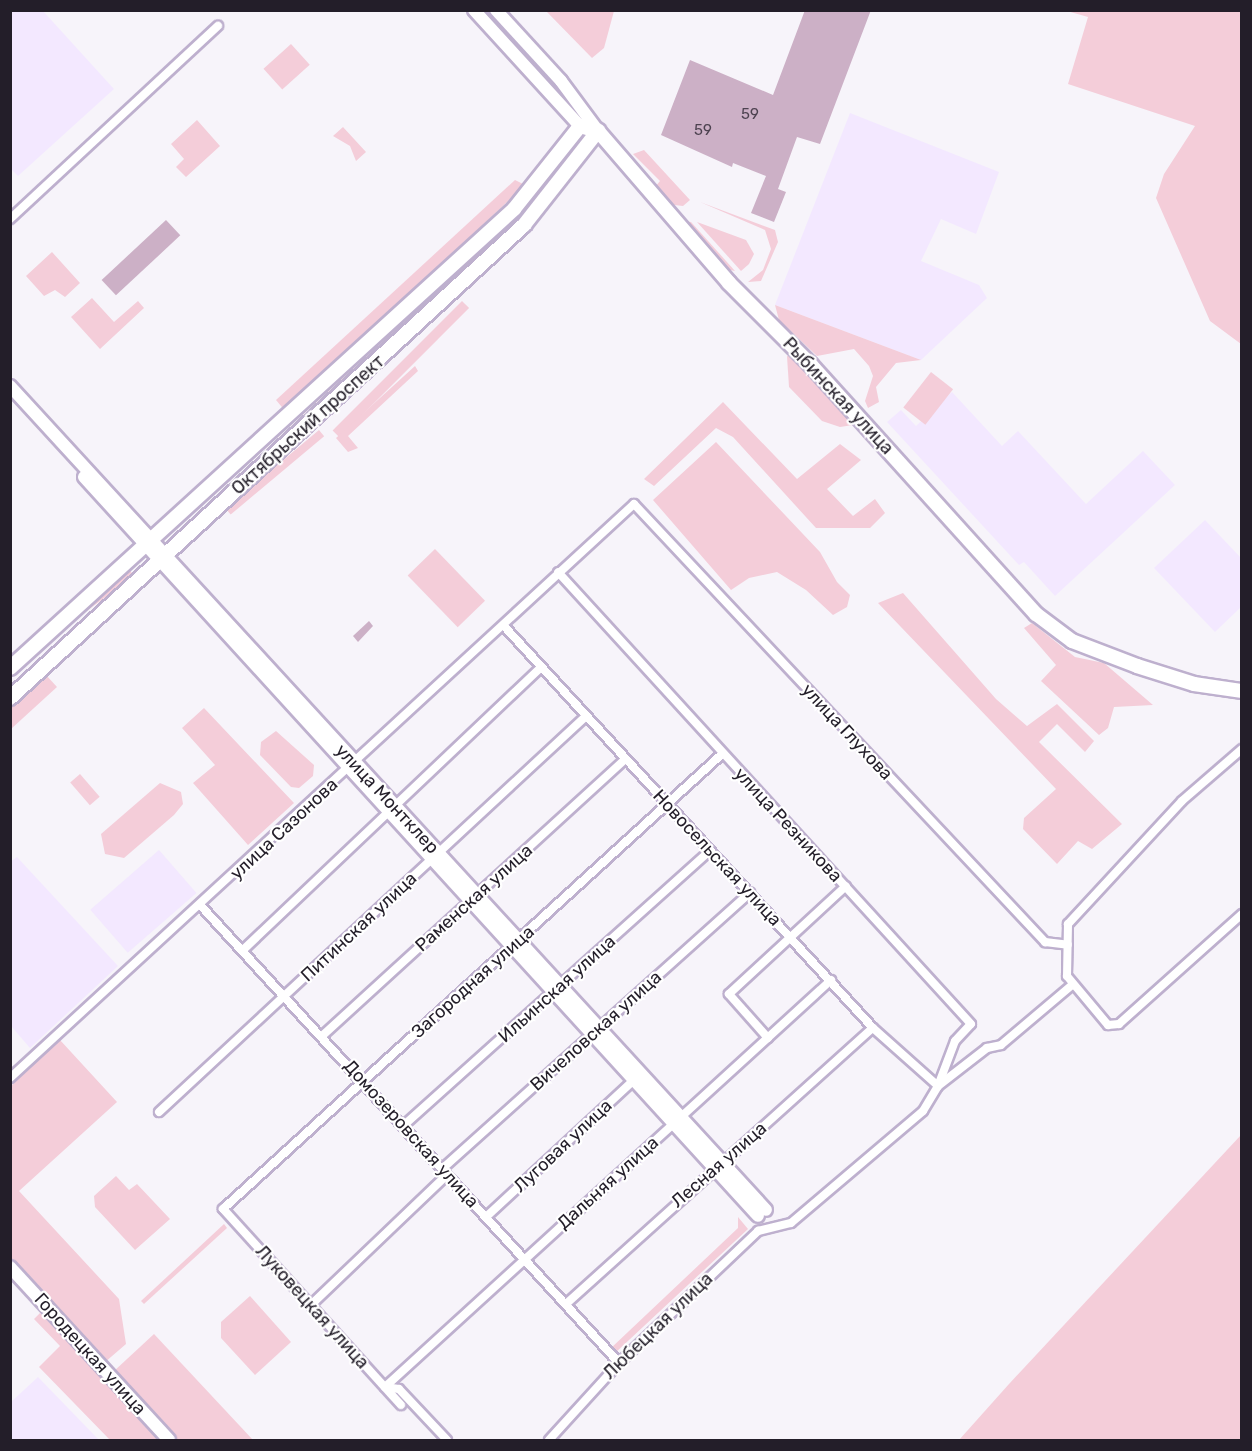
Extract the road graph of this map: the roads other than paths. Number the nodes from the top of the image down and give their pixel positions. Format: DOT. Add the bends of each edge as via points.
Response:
graph roads {
  1 [pos="474,10"];
  2 [pos="496,10"];
  3 [pos="218,26"];
  4 [pos="580,126"];
  5 [pos="595,136"];
  6 [pos="10,219"];
  7 [pos="10,386"];
  8 [pos="10,397"];
  9 [pos="634,504"];
  10 [pos="148,541"];
  11 [pos="163,558"];
  12 [pos="558,572"];
  13 [pos="503,625"];
  14 [pos="541,667"];
  15 [pos="10,668"];
  16 [pos="1242,691"];
  17 [pos="10,698"];
  18 [pos="585,717"];
  19 [pos="1242,749"];
  20 [pos="722,754"];
  21 [pos="625,759"];
  22 [pos="351,767"];
  23 [pos="667,805"];
  24 [pos="391,811"];
  25 [pos="710,850"];
  26 [pos="433,857"];
  27 [pos="846,886"];
  28 [pos="750,893"];
  29 [pos="473,899"];
  30 [pos="201,906"];
  31 [pos="1242,914"];
  32 [pos="791,937"];
  33 [pos="514,945"];
  34 [pos="1068,945"];
  35 [pos="243,950"];
  36 [pos="831,980"];
  37 [pos="1072,985"];
  38 [pos="555,990"];
  39 [pos="285,997"];
  40 [pos="873,1028"];
  41 [pos="595,1032"];
  42 [pos="322,1036"];
  43 [pos="768,1038"];
  44 [pos="10,1078"];
  45 [pos="637,1078"];
  46 [pos="362,1082"];
  47 [pos="938,1086"];
  48 [pos="159,1112"];
  49 [pos="677,1121"];
  50 [pos="403,1126"];
  51 [pos="718,1165"];
  52 [pos="445,1172"];
  53 [pos="223,1209"];
  54 [pos="762,1213"];
  55 [pos="486,1217"];
  56 [pos="758,1231"];
  57 [pos="524,1259"];
  58 [pos="10,1267"];
  59 [pos="315,1301"];
  60 [pos="566,1304"];
  61 [pos="619,1363"];
  62 [pos="385,1387"];
  63 [pos="401,1405"];
  64 [pos="169,1440"];
  65 [pos="447,1440"];
  66 [pos="549,1440"];
  1 -- 4 [label="street"];
  2 -- 5 [label="street, Рыбинская улица" via="566,87"];
  3 -- 6 [label="street"];
  4 -- 5 [label="main road"];
  4 -- 10 [label="main road, Октябрьский проспект" via="506,217"];
  5 -- 11 [label="main road, Октябрьский проспект" via="524,225"];
  5 -- 16 [label="main road, Рыбинская улица" via="729,284 810,364 1036,614 1072,641 1137,666 1194,684"];
  7 -- 10 [label="street, улица Монтклер"];
  8 -- 10 [label="street, улица Монтклер"];
  9 -- 12 [label="street, улица Сазонова"];
  9 -- 34 [label="street, улица Глухова" via="1045,942"];
  10 -- 11 [label="street, улица Монтклер"];
  10 -- 15 [label="main road, Октябрьский проспект"];
  11 -- 17 [label="main road, Октябрьский проспект"];
  11 -- 22 [label="street, улица Монтклер"];
  12 -- 13 [label="street, улица Сазонова"];
  12 -- 20 [label="street, улица Резникова"];
  13 -- 14 [label="street, Новосельская улица"];
  13 -- 22 [label="street, улица Сазонова"];
  14 -- 18 [label="street, Новосельская улица"];
  14 -- 24 [label="street"];
  18 -- 21 [label="street, Новосельская улица"];
  18 -- 26 [label="street, Питинская улица"];
  19 -- 34 [label="street" via="1130,853 1068,924"];
  20 -- 23 [label="street, Загородная улица"];
  20 -- 27 [label="street, улица Резникова"];
  21 -- 23 [label="street, Новосельская улица"];
  21 -- 29 [label="street, Раменская улица"];
  22 -- 24 [label="street, улица Монтклер"];
  22 -- 30 [label="street, улица Сазонова"];
  23 -- 25 [label="street, Новосельская улица"];
  23 -- 33 [label="street, Загородная улица"];
  24 -- 26 [label="street, улица Монтклер"];
  24 -- 35 [label="street"];
  25 -- 28 [label="street, Новосельская улица"];
  25 -- 38 [label="street, Ильинская улица"];
  26 -- 29 [label="street, улица Монтклер"];
  26 -- 39 [label="street, Питинская улица"];
  27 -- 32 [label="street"];
  27 -- 47 [label="street, улица Резникова" via="971,1024 955,1041"];
  28 -- 32 [label="street, Новосельская улица"];
  28 -- 41 [label="street, Вичеловская улица"];
  29 -- 33 [label="street, улица Монтклер"];
  29 -- 42 [label="street, Раменская улица"];
  30 -- 35 [label="street, Домозеровская улица"];
  30 -- 44 [label="street, улица Сазонова"];
  31 -- 37 [label="street" via="1119,1024 1108,1025"];
  32 -- 36 [label="street, Новосельская улица"];
  32 -- 43 [label="street" via="729,994"];
  33 -- 38 [label="street, улица Монтклер"];
  33 -- 46 [label="street, Загородная улица"];
  34 -- 37 [label="street" via="1067,976"];
  35 -- 39 [label="street, Домозеровская улица"];
  36 -- 40 [label="street, Новосельская улица"];
  36 -- 43 [label="street, Дальняя улица"];
  37 -- 47 [label="street" via="1001,1045 987,1048"];
  38 -- 41 [label="street, улица Монтклер"];
  38 -- 50 [label="street, Ильинская улица"];
  39 -- 42 [label="street, Домозеровская улица"];
  39 -- 48 [label="street, Питинская улица"];
  40 -- 47 [label="street, Новосельская улица"];
  40 -- 51 [label="street, Лесная улица"];
  41 -- 45 [label="street, улица Монтклер"];
  41 -- 52 [label="street, Вичеловская улица"];
  42 -- 46 [label="street, Домозеровская улица"];
  43 -- 49 [label="street, Дальняя улица"];
  45 -- 49 [label="street, улица Монтклер"];
  45 -- 55 [label="street, Луговая улица"];
  46 -- 50 [label="street, Домозеровская улица"];
  46 -- 53 [label="street, Загородная улица"];
  47 -- 56 [label="street, Любецкая улица" via="923,1111 905,1128 900,1127 791,1222"];
  49 -- 51 [label="street, улица Монтклер"];
  49 -- 57 [label="street, Дальняя улица"];
  50 -- 52 [label="street, Домозеровская улица"];
  51 -- 54 [label="street, улица Монтклер"];
  51 -- 60 [label="street, Лесная улица"];
  52 -- 55 [label="street, Домозеровская улица"];
  52 -- 59 [label="street, Вичеловская улица"];
  53 -- 62 [label="street, Луковецкая улица"];
  54 -- 56 [label="street"];
  55 -- 57 [label="street, Домозеровская улица"];
  56 -- 61 [label="street, Любецкая улица"];
  57 -- 60 [label="street, Домозеровская улица"];
  57 -- 62 [label="street, Дальняя улица"];
  58 -- 64 [label="street, Городецкая улица"];
  60 -- 61 [label="street, Домозеровская улица"];
  61 -- 66 [label="street, Любецкая улица"];
  62 -- 63 [label="street, Луковецкая улица"];
  62 -- 65 [label="street" via="399,1389"];
}
